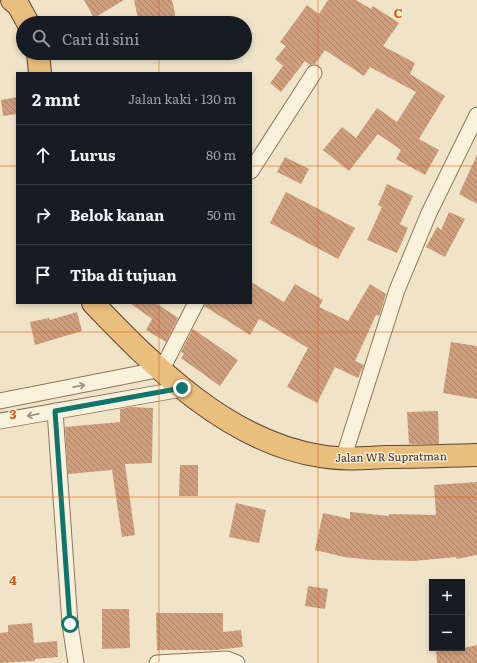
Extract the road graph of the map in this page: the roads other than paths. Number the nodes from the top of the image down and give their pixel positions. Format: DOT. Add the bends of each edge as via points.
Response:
graph roads {
  1 [pos="12,0"];
  2 [pos="24,16"];
  3 [pos="39,60"];
  4 [pos="40,72"];
  5 [pos="314,73"];
  6 [pos="477,115"];
  7 [pos="252,169"];
  8 [pos="94,304"];
  9 [pos="195,304"];
  10 [pos="162,369"];
  11 [pos="182,388"];
  12 [pos="0,401"];
  13 [pos="55,411"];
  14 [pos="0,421"];
  15 [pos="477,455"];
  16 [pos="343,458"];
  17 [pos="76,663"];
  18 [pos="158,663"];
  19 [pos="238,663"];
  1 -- 2 [label="highway"];
  3 -- 4 [label="highway"];
  5 -- 7 [label="street"];
  6 -- 16 [label="street" via="429,213 397,290"];
  8 -- 10 [label="highway, Jalan WR Supratman"];
  9 -- 10 [label="street"];
  10 -- 11 [label="highway, Jalan WR Supratman"];
  12 -- 10 [label="street, one-way"];
  11 -- 13 [label="street"];
  11 -- 16 [label="highway, Jalan WR Supratman" via="225,419 267,442 320,456"];
  13 -- 14 [label="street, one-way"];
  13 -- 17 [label="street" via="70,624"];
  15 -- 16 [label="highway, Jalan WR Supratman"];
  18 -- 19 [label="street" via="227,659"];
}
